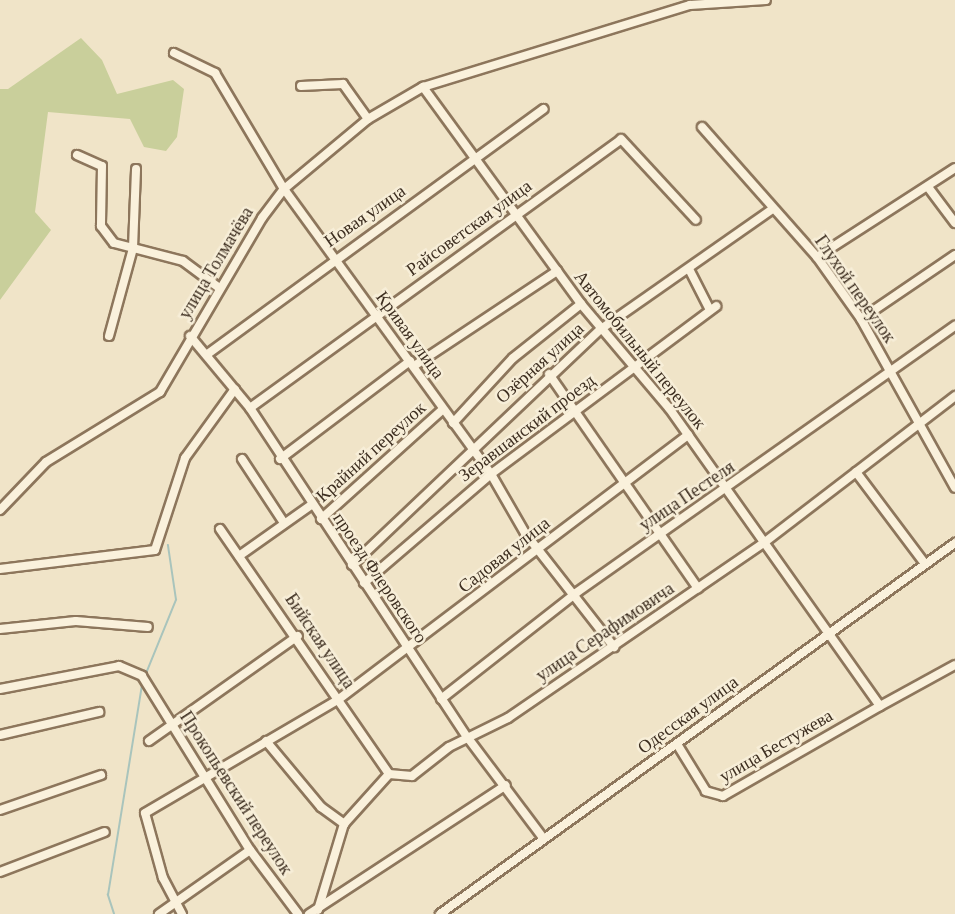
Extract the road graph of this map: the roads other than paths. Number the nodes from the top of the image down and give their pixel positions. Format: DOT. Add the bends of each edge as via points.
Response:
graph roads {
  1 [pos="766,0"];
  2 [pos="174,53"];
  3 [pos="301,86"];
  4 [pos="423,87"];
  5 [pos="543,109"];
  6 [pos="368,119"];
  7 [pos="702,127"];
  8 [pos="77,155"];
  9 [pos="474,158"];
  10 [pos="955,168"];
  11 [pos="136,169"];
  12 [pos="928,187"];
  13 [pos="284,189"];
  14 [pos="771,210"];
  15 [pos="515,216"];
  16 [pos="696,220"];
  17 [pos="955,224"];
  18 [pos="133,248"];
  19 [pos="955,255"];
  20 [pos="817,257"];
  21 [pos="334,258"];
  22 [pos="689,269"];
  23 [pos="556,271"];
  24 [pos="218,287"];
  25 [pos="581,304"];
  26 [pos="376,315"];
  27 [pos="861,319"];
  28 [pos="955,326"];
  29 [pos="602,328"];
  30 [pos="109,336"];
  31 [pos="190,336"];
  32 [pos="209,353"];
  33 [pos="412,364"];
  34 [pos="634,367"];
  35 [pos="549,374"];
  36 [pos="889,378"];
  37 [pos="235,389"];
  38 [pos="955,396"];
  39 [pos="250,408"];
  40 [pos="443,409"];
  41 [pos="579,411"];
  42 [pos="453,423"];
  43 [pos="916,426"];
  44 [pos="688,435"];
  45 [pos="471,449"];
  46 [pos="243,459"];
  47 [pos="280,459"];
  48 [pos="856,472"];
  49 [pos="491,474"];
  50 [pos="626,481"];
  51 [pos="954,482"];
  52 [pos="728,489"];
  53 [pos="310,506"];
  54 [pos="0,510"];
  55 [pos="321,519"];
  56 [pos="284,523"];
  57 [pos="220,529"];
  58 [pos="660,534"];
  59 [pos="765,542"];
  60 [pos="955,543"];
  61 [pos="539,549"];
  62 [pos="240,556"];
  63 [pos="925,564"];
  64 [pos="352,565"];
  65 [pos="0,569"];
  66 [pos="364,583"];
  67 [pos="698,588"];
  68 [pos="576,593"];
  69 [pos="148,627"];
  70 [pos="0,629"];
  71 [pos="298,636"];
  72 [pos="828,636"];
  73 [pos="614,647"];
  74 [pos="408,650"];
  75 [pos="955,665"];
  76 [pos="0,689"];
  77 [pos="339,699"];
  78 [pos="441,699"];
  79 [pos="880,706"];
  80 [pos="99,712"];
  81 [pos="172,726"];
  82 [pos="0,735"];
  83 [pos="468,738"];
  84 [pos="149,741"];
  85 [pos="266,741"];
  86 [pos="677,744"];
  87 [pos="389,774"];
  88 [pos="101,775"];
  89 [pos="206,775"];
  90 [pos="506,785"];
  91 [pos="0,810"];
  92 [pos="344,824"];
  93 [pos="105,832"];
  94 [pos="543,838"];
  95 [pos="250,850"];
  96 [pos="0,872"];
  97 [pos="175,902"];
  98 [pos="314,912"];
  99 [pos="159,914"];
  100 [pos="182,914"];
  101 [pos="298,914"];
  102 [pos="440,914"];
  1 -- 4 [label="street, улица Толмачёва" via="690,5"];
  2 -- 13 [label="street, Кривая улица" via="215,73"];
  3 -- 6 [label="street" via="343,84"];
  4 -- 6 [label="street, улица Толмачёва"];
  4 -- 9 [label="street, Автомобильный переулок"];
  5 -- 9 [label="street, Новая улица"];
  6 -- 13 [label="street, улица Толмачёва"];
  7 -- 14 [label="street, Глухой переулок"];
  8 -- 18 [label="street" via="102,166 101,226 114,243"];
  9 -- 15 [label="street, Автомобильный переулок"];
  9 -- 21 [label="street, Новая улица"];
  10 -- 12 [label="street"];
  11 -- 18 [label="street"];
  12 -- 17 [label="street"];
  12 -- 20 [label="street"];
  13 -- 21 [label="street, Кривая улица"];
  13 -- 24 [label="street, улица Толмачёва"];
  14 -- 20 [label="street, Глухой переулок"];
  14 -- 22 [label="street, Озёрная улица"];
  15 -- 16 [label="street, Райсоветская улица" via="621,138"];
  15 -- 23 [label="street, Автомобильный переулок"];
  15 -- 26 [label="street, Райсоветская улица"];
  18 -- 24 [label="street" via="193,265"];
  18 -- 30 [label="street"];
  19 -- 27 [label="street"];
  20 -- 27 [label="street, Глухой переулок"];
  21 -- 26 [label="street, Кривая улица"];
  21 -- 32 [label="street, Новая улица"];
  22 -- 29 [label="street, Озёрная улица"];
  22 -- 34 [label="street, Зеравшанский проезд" via="713,308"];
  23 -- 25 [label="street, Автомобильный переулок"];
  23 -- 33 [label="street"];
  24 -- 31 [label="street, улица Толмачёва"];
  25 -- 29 [label="street, Автомобильный переулок"];
  25 -- 42 [label="street, Крайний переулок" via="513,358"];
  26 -- 33 [label="street, Кривая улица"];
  26 -- 39 [label="street, Райсоветская улица"];
  27 -- 36 [label="street, Глухой переулок" via="879,347"];
  28 -- 36 [label="street, улица Пестеля"];
  29 -- 34 [label="street, Автомобильный переулок"];
  29 -- 35 [label="street, Озёрная улица"];
  31 -- 32 [label="street, проезд Флеровского"];
  31 -- 54 [label="street, улица Толмачёва" via="160,392 46,462"];
  32 -- 37 [label="street, проезд Флеровского"];
  33 -- 40 [label="street, Кривая улица"];
  33 -- 47 [label="street"];
  34 -- 41 [label="street, Зеравшанский проезд"];
  34 -- 44 [label="street, Автомобильный переулок"];
  35 -- 41 [label="street"];
  35 -- 45 [label="street, Озёрная улица"];
  36 -- 43 [label="street, Глухой переулок"];
  36 -- 52 [label="street, улица Пестеля"];
  37 -- 39 [label="street, проезд Флеровского"];
  37 -- 65 [label="street" via="186,458 155,550"];
  38 -- 43 [label="street, улица Серафимовича"];
  39 -- 47 [label="street, проезд Флеровского"];
  40 -- 42 [label="street, Кривая улица"];
  40 -- 55 [label="street, Крайний переулок"];
  41 -- 49 [label="street, Зеравшанский проезд"];
  41 -- 50 [label="street"];
  42 -- 45 [label="street, Кривая улица"];
  43 -- 48 [label="street, улица Серафимовича"];
  43 -- 51 [label="street, Глухой переулок"];
  44 -- 50 [label="street, Садовая улица"];
  44 -- 52 [label="street, Автомобильный переулок"];
  45 -- 49 [label="street, Кривая улица"];
  45 -- 64 [label="street, Озёрная улица"];
  46 -- 56 [label="street"];
  47 -- 53 [label="street, проезд Флеровского"];
  48 -- 59 [label="street, улица Серафимовича"];
  48 -- 63 [label="street"];
  49 -- 61 [label="street, Кривая улица"];
  49 -- 66 [label="street, Зеравшанский проезд"];
  50 -- 58 [label="street"];
  50 -- 61 [label="street, Садовая улица"];
  52 -- 58 [label="street, улица Пестеля"];
  52 -- 59 [label="street, Автомобильный переулок"];
  53 -- 55 [label="street, проезд Флеровского"];
  53 -- 56 [label="street"];
  55 -- 64 [label="street, проезд Флеровского"];
  56 -- 62 [label="street"];
  57 -- 62 [label="street, Бийская улица"];
  58 -- 67 [label="street"];
  58 -- 68 [label="street, улица Пестеля"];
  59 -- 67 [label="street, улица Серафимовича"];
  59 -- 72 [label="street, Автомобильный переулок"];
  60 -- 63 [label="street, Одесская улица"];
  61 -- 68 [label="street, Кривая улица"];
  61 -- 74 [label="street, Садовая улица"];
  62 -- 71 [label="street, Бийская улица"];
  63 -- 72 [label="street, Одесская улица"];
  64 -- 66 [label="street, проезд Флеровского"];
  66 -- 74 [label="street, проезд Флеровского"];
  67 -- 73 [label="street, улица Серафимовича"];
  68 -- 73 [label="street, Кривая улица"];
  68 -- 78 [label="street, улица Пестеля"];
  69 -- 70 [label="street" via="76,621"];
  71 -- 77 [label="street, Бийская улица"];
  71 -- 81 [label="street"];
  72 -- 79 [label="street"];
  72 -- 86 [label="street, Одесская улица"];
  73 -- 83 [label="street, улица Серафимовича"];
  74 -- 77 [label="street, Садовая улица"];
  74 -- 78 [label="street, проезд Флеровского"];
  75 -- 79 [label="street, улица Бестужева"];
  76 -- 81 [label="street, Прокопьевский переулок" via="119,666 143,678"];
  77 -- 85 [label="street, Садовая улица"];
  77 -- 87 [label="street, Бийская улица"];
  78 -- 83 [label="street, проезд Флеровского"];
  79 -- 86 [label="street, улица Бестужева" via="723,796 706,791"];
  80 -- 82 [label="street"];
  81 -- 84 [label="street"];
  81 -- 89 [label="street, Прокопьевский переулок"];
  83 -- 87 [label="street, улица Серафимовича" via="412,776"];
  83 -- 90 [label="street, проезд Флеровского"];
  85 -- 89 [label="street, Садовая улица"];
  85 -- 92 [label="street" via="321,807"];
  86 -- 94 [label="street, Одесская улица"];
  87 -- 92 [label="street"];
  88 -- 91 [label="street"];
  89 -- 95 [label="street, Прокопьевский переулок"];
  89 -- 97 [label="street, Садовая улица" via="145,813"];
  90 -- 94 [label="street, проезд Флеровского"];
  90 -- 98 [label="street"];
  92 -- 98 [label="street"];
  93 -- 96 [label="street"];
  94 -- 102 [label="street, Одесская улица"];
  95 -- 97 [label="street"];
  95 -- 101 [label="street, Прокопьевский переулок"];
  97 -- 99 [label="street"];
  97 -- 100 [label="street"];
}
